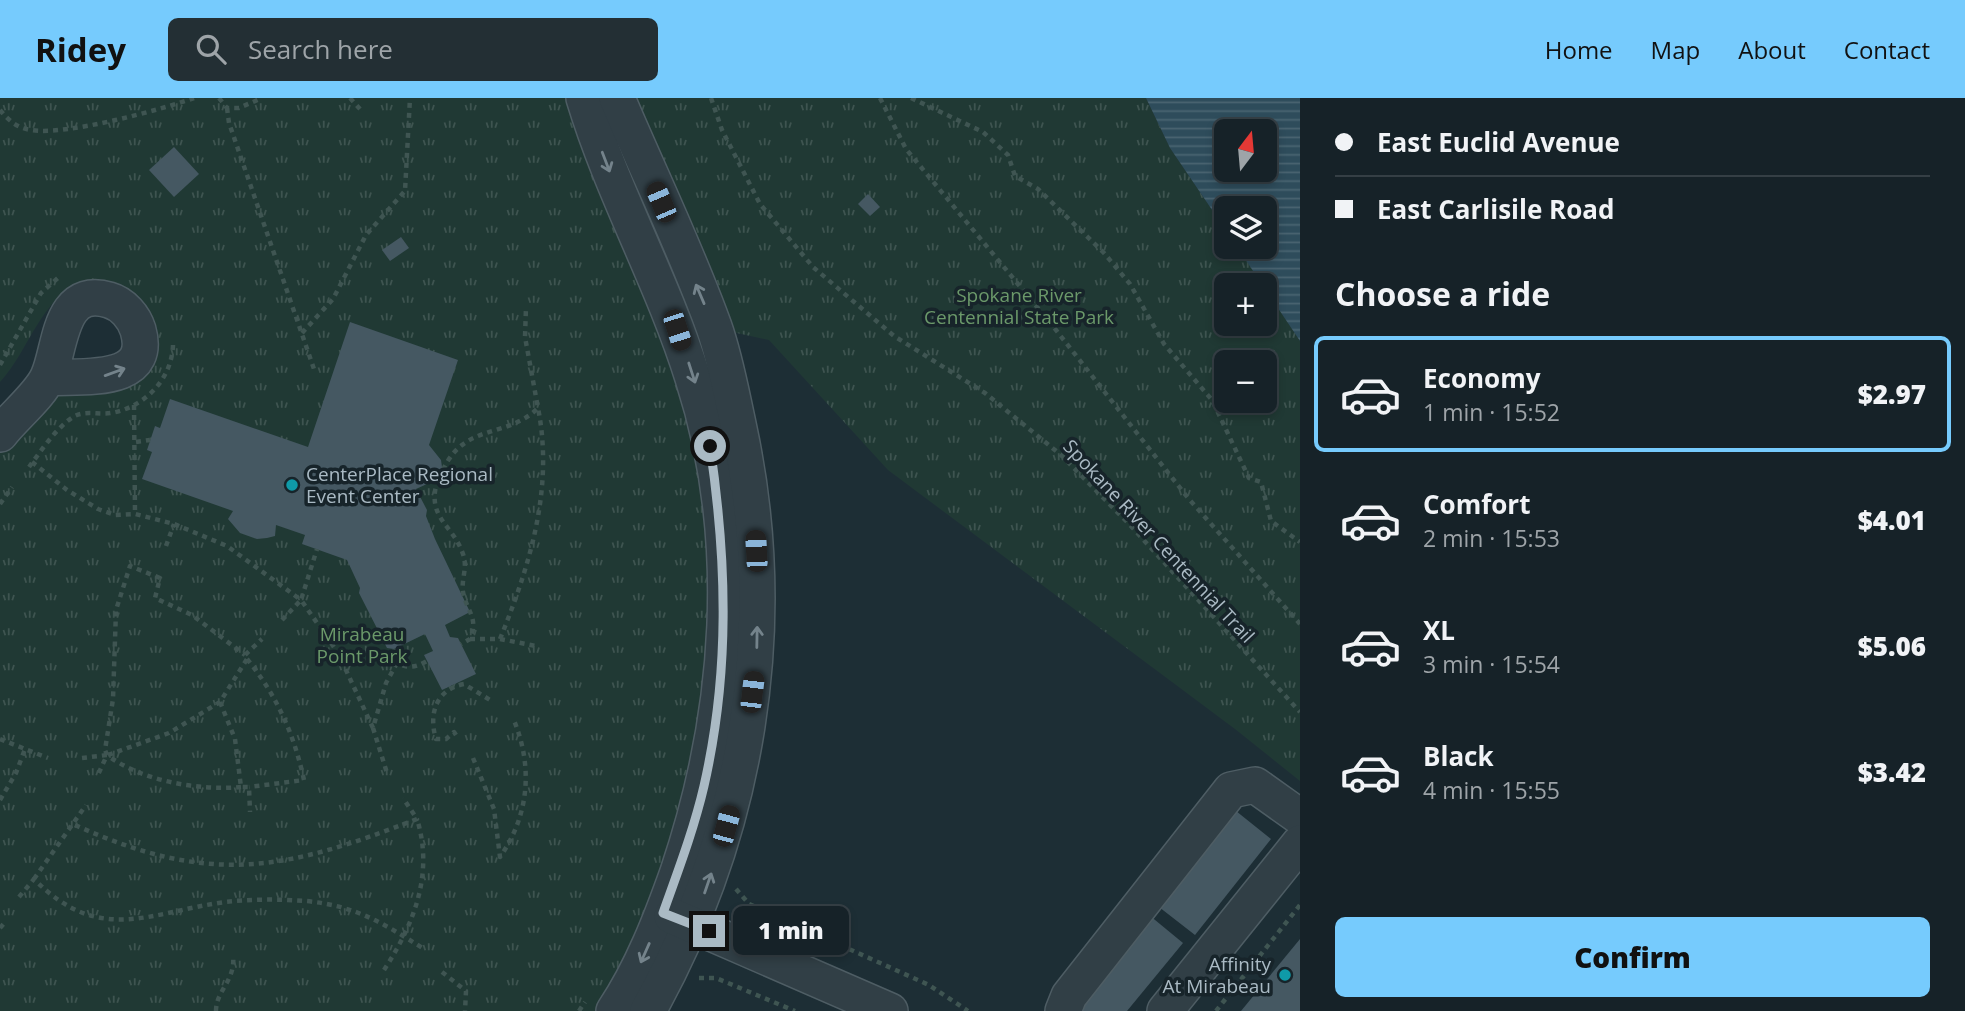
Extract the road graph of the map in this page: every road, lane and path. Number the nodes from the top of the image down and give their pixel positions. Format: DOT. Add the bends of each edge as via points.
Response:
graph roads {
  1 [pos="194,98"];
  2 [pos="219,98"];
  3 [pos="262,98"];
  4 [pos="350,98"];
  5 [pos="410,98"];
  6 [pos="584,98"];
  7 [pos="617,98"];
  8 [pos="711,98"];
  9 [pos="880,98"];
  10 [pos="911,98"];
  11 [pos="227,108"];
  12 [pos="360,109"];
  13 [pos="0,110"];
  14 [pos="526,307"];
  15 [pos="302,333"];
  16 [pos="173,341"];
  17 [pos="314,369"];
  18 [pos="48,378"];
  19 [pos="134,405"];
  20 [pos="538,408"];
  21 [pos="0,434"];
  22 [pos="150,440"];
  23 [pos="136,442"];
  24 [pos="443,470"];
  25 [pos="438,479"];
  26 [pos="12,487"];
  27 [pos="0,503"];
  28 [pos="135,514"];
  29 [pos="174,524"];
  30 [pos="1300,542"];
  31 [pos="166,546"];
  32 [pos="317,549"];
  33 [pos="301,600"];
  34 [pos="282,620"];
  35 [pos="1300,624"];
  36 [pos="262,639"];
  37 [pos="470,639"];
  38 [pos="500,639"];
  39 [pos="461,644"];
  40 [pos="536,646"];
  41 [pos="394,649"];
  42 [pos="246,657"];
  43 [pos="427,661"];
  44 [pos="397,663"];
  45 [pos="490,700"];
  46 [pos="220,702"];
  47 [pos="1300,712"];
  48 [pos="513,718"];
  49 [pos="373,727"];
  50 [pos="456,735"];
  51 [pos="0,738"];
  52 [pos="25,749"];
  53 [pos="107,755"];
  54 [pos="48,758"];
  55 [pos="82,758"];
  56 [pos="473,758"];
  57 [pos="387,773"];
  58 [pos="97,777"];
  59 [pos="240,787"];
  60 [pos="249,787"];
  61 [pos="403,798"];
  62 [pos="0,800"];
  63 [pos="86,805"];
  64 [pos="250,812"];
  65 [pos="1300,817"];
  66 [pos="417,819"];
  67 [pos="75,825"];
  68 [pos="1300,843"];
  69 [pos="34,879"];
  70 [pos="19,897"];
  71 [pos="1300,905"];
  72 [pos="678,918"];
  73 [pos="6,921"];
  74 [pos="0,929"];
  75 [pos="403,936"];
  76 [pos="424,949"];
  77 [pos="233,955"];
  78 [pos="384,970"];
  79 [pos="442,972"];
  80 [pos="694,981"];
  81 [pos="603,1001"];
  82 [pos="216,1011"];
  83 [pos="465,1011"];
  84 [pos="579,1011"];
  85 [pos="648,1011"];
  86 [pos="795,1011"];
  87 [pos="890,1011"];
  88 [pos="1063,1011"];
  89 [pos="1165,1011"];
  90 [pos="1216,1011"];
  1 -- 13 [label="path" via="96,124 43,130 19,126"];
  2 -- 11 [label="path"];
  3 -- 11 [label="path"];
  4 -- 12 [label="path"];
  5 -- 15 [label="path" via="405,191 366,235 333,299"];
  6 -- 72 [label="street, one-way" via="606,164 669,304 695,382 719,510 725,622 720,693"];
  72 -- 7 [label="street, one-way" via="719,852 744,754 757,650 755,531 750,477 714,328"];
  8 -- 47 [label="path, Spokane River Centennial Trail" via="760,204 813,267 894,336 985,393 1061,455"];
  9 -- 35 [label="path" via="906,149 1188,498"];
  10 -- 30 [label="path" via="983,132 1008,155 1015,176 1038,189 1104,253 1130,284 1164,344 1212,400 1248,478 1261,482 1271,521"];
  11 -- 15 [label="path"];
  14 -- 20 [label="path" via="525,337"];
  15 -- 17 [label="path"];
  16 -- 19 [label="path" via="165,375"];
  18 -- 21 [label="street"];
  19 -- 23 [label="path"];
  19 -- 28 [label="path" via="73,418 30,464 85,503 114,515"];
  20 -- 24 [label="path" via="518,424 462,443"];
  20 -- 38 [label="path" via="542,467 538,519 524,577"];
  22 -- 23 [label="path"];
  23 -- 28 [label="path"];
  25 -- 37 [label="path" via="437,514 458,543 466,566 463,593 475,622"];
  26 -- 27 [label="path"];
  28 -- 29 [label="path"];
  29 -- 31 [label="path"];
  29 -- 33 [label="path" via="244,556"];
  32 -- 33 [label="path"];
  33 -- 34 [label="path"];
  33 -- 49 [label="path" via="338,653"];
  36 -- 42 [label="path"];
  37 -- 38 [label="path"];
  37 -- 39 [label="path"];
  38 -- 40 [label="path"];
  41 -- 44 [label="path"];
  42 -- 46 [label="path"];
  42 -- 53 [label="path" via="198,618 155,598 160,578 130,566 116,610"];
  42 -- 60 [label="path" via="280,706 304,780"];
  43 -- 44 [label="path" via="412,668"];
  44 -- 49 [label="path"];
  45 -- 50 [label="path" via="464,684 439,697 433,721 436,739"];
  46 -- 53 [label="path" via="169,733"];
  46 -- 59 [label="path" via="234,739"];
  48 -- 56 [label="path" via="526,759 525,799 517,829 500,857 491,798"];
  49 -- 57 [label="path"];
  51 -- 52 [label="path"];
  52 -- 54 [label="path"];
  52 -- 62 [label="path"];
  53 -- 55 [label="path"];
  53 -- 58 [label="path"];
  53 -- 59 [label="path" via="174,782"];
  59 -- 60 [label="path"];
  60 -- 64 [label="path"];
  61 -- 66 [label="path"];
  63 -- 67 [label="path"];
  65 -- 88 [label="street" via="1255,785 1231,790 1069,996"];
  66 -- 67 [label="path" via="334,850 254,865 163,857"];
  66 -- 75 [label="path" via="422,884"];
  67 -- 69 [label="path"];
  68 -- 89 [label="street"];
  69 -- 70 [label="path"];
  69 -- 75 [label="path" via="76,909 116,920 155,918 224,902 287,900 365,913"];
  71 -- 90 [label="path"];
  72 -- 81 [label="street, one-way" via="628,989"];
  72 -- 85 [label="street"];
  72 -- 87 [label="street"];
  73 -- 74 [label="path"];
  75 -- 76 [label="path"];
  75 -- 78 [label="path"];
  77 -- 82 [label="path" via="233,973"];
  79 -- 83 [label="path" via="466,991"];
  80 -- 86 [label="path" via="701,976 716,978"];
  81 -- 84 [label="path"];
}
